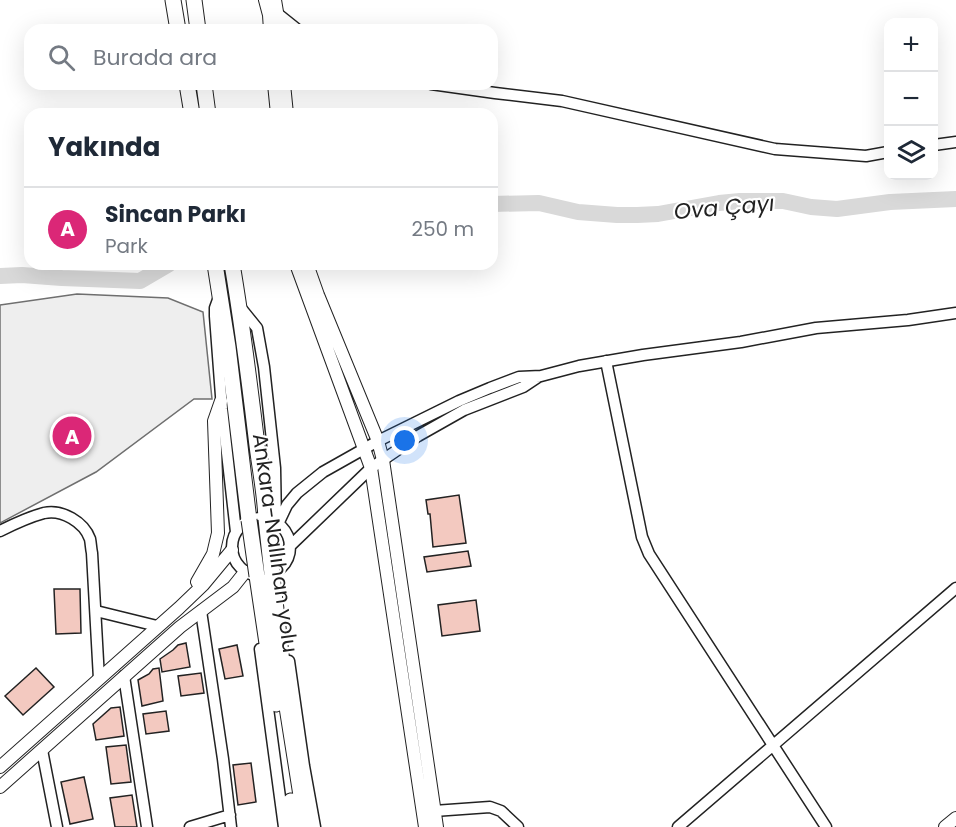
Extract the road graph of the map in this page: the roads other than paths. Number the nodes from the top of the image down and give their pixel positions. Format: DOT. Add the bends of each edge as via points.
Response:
graph roads {
  1 [pos="173,0"];
  2 [pos="194,0"];
  3 [pos="265,0"];
  4 [pos="275,0"];
  5 [pos="278,14"];
  6 [pos="177,24"];
  7 [pos="197,24"];
  8 [pos="270,24"];
  9 [pos="279,24"];
  10 [pos="290,24"];
  11 [pos="188,90"];
  12 [pos="205,90"];
  13 [pos="275,90"];
  14 [pos="285,90"];
  15 [pos="474,90"];
  16 [pos="191,108"];
  17 [pos="207,108"];
  18 [pos="276,108"];
  19 [pos="286,108"];
  20 [pos="956,142"];
  21 [pos="938,144"];
  22 [pos="884,153"];
  23 [pos="216,270"];
  24 [pos="233,270"];
  25 [pos="299,270"];
  26 [pos="309,270"];
  27 [pos="219,292"];
  28 [pos="240,307"];
  29 [pos="956,313"];
  30 [pos="606,361"];
  31 [pos="541,376"];
  32 [pos="221,401"];
  33 [pos="378,441"];
  34 [pos="364,448"];
  35 [pos="383,460"];
  36 [pos="371,468"];
  37 [pos="266,501"];
  38 [pos="247,504"];
  39 [pos="273,522"];
  40 [pos="0,531"];
  41 [pos="236,532"];
  42 [pos="289,547"];
  43 [pos="232,550"];
  44 [pos="261,573"];
  45 [pos="956,588"];
  46 [pos="184,603"];
  47 [pos="96,611"];
  48 [pos="201,611"];
  49 [pos="157,626"];
  50 [pos="124,676"];
  51 [pos="99,679"];
  52 [pos="773,746"];
  53 [pos="42,750"];
  54 [pos="0,767"];
  55 [pos="0,787"];
  56 [pos="435,811"];
  57 [pos="956,818"];
  58 [pos="231,821"];
  59 [pos="57,827"];
  60 [pos="147,827"];
  61 [pos="190,827"];
  62 [pos="284,827"];
  63 [pos="295,827"];
  64 [pos="306,827"];
  65 [pos="315,827"];
  66 [pos="425,827"];
  67 [pos="436,827"];
  68 [pos="518,827"];
  69 [pos="678,827"];
  70 [pos="826,827"];
  71 [pos="945,827"];
  1 -- 6 [label="highway"];
  2 -- 7 [label="highway"];
  3 -- 8 [label="main road"];
  4 -- 5 [label="main road"];
  5 -- 9 [label="main road"];
  5 -- 10 [label="street"];
  11 -- 16 [label="highway"];
  12 -- 17 [label="highway"];
  13 -- 18 [label="main road"];
  14 -- 19 [label="main road"];
  15 -- 22 [label="street" via="562,100 775,149 866,156"];
  20 -- 21 [label="street"];
  23 -- 27 [label="highway, Ankara-Nallıhan yolu"];
  24 -- 28 [label="highway, Ankara-Nallıhan yolu"];
  25 -- 34 [label="main road"];
  26 -- 33 [label="main road"];
  27 -- 32 [label="street" via="214,316"];
  27 -- 38 [label="highway, Ankara-Nallıhan yolu"];
  28 -- 37 [label="highway, Ankara-Nallıhan yolu"];
  28 -- 39 [label="street" via="257,328 264,367 275,468"];
  29 -- 30 [label="street" via="816,328"];
  30 -- 31 [label="street"];
  30 -- 52 [label="street" via="642,537 649,554"];
  31 -- 33 [label="street" via="519,378 490,388"];
  31 -- 35 [label="street" via="464,410"];
  32 -- 41 [label="street"];
  32 -- 46 [label="main road" via="213,421 216,544"];
  33 -- 34 [label="street"];
  33 -- 35 [label="main road"];
  34 -- 36 [label="main road"];
  34 -- 39 [label="street" via="297,493"];
  35 -- 36 [label="street"];
  35 -- 56 [label="main road"];
  36 -- 42 [label="street"];
  36 -- 66 [label="main road"];
  37 -- 38 [label="highway" via="258,509"];
  37 -- 39 [label="highway, Ankara-Nallıhan yolu"];
  38 -- 44 [label="highway, Ankara-Nallıhan yolu, bridge"];
  39 -- 41 [label="street" via="252,520"];
  39 -- 42 [label="street" via="282,528"];
  39 -- 44 [label="highway, Ankara-Nallıhan yolu, bridge"];
  40 -- 47 [label="street" via="45,513 64,514 75,520 89,538"];
  41 -- 43 [label="street"];
  42 -- 44 [label="street" via="287,558"];
  43 -- 44 [label="street" via="236,562"];
  43 -- 46 [label="main road"];
  44 -- 48 [label="main road" via="233,587"];
  44 -- 62 [label="street"];
  44 -- 63 [label="highway, Ankara-Nallıhan yolu"];
  44 -- 64 [label="highway, Ankara-Nallıhan yolu"];
  44 -- 65 [label="street" via="284,624"];
  45 -- 52 [label="street"];
  46 -- 49 [label="main road"];
  47 -- 49 [label="street"];
  47 -- 51 [label="street"];
  48 -- 50 [label="main road"];
  48 -- 58 [label="street"];
  49 -- 51 [label="main road"];
  50 -- 53 [label="main road"];
  50 -- 60 [label="street"];
  51 -- 54 [label="main road"];
  52 -- 69 [label="street"];
  52 -- 70 [label="street"];
  53 -- 55 [label="main road"];
  53 -- 59 [label="street"];
  56 -- 67 [label="main road"];
  56 -- 68 [label="street" via="490,807 501,811"];
  57 -- 71 [label="main road"];
  58 -- 61 [label="street"];
}
